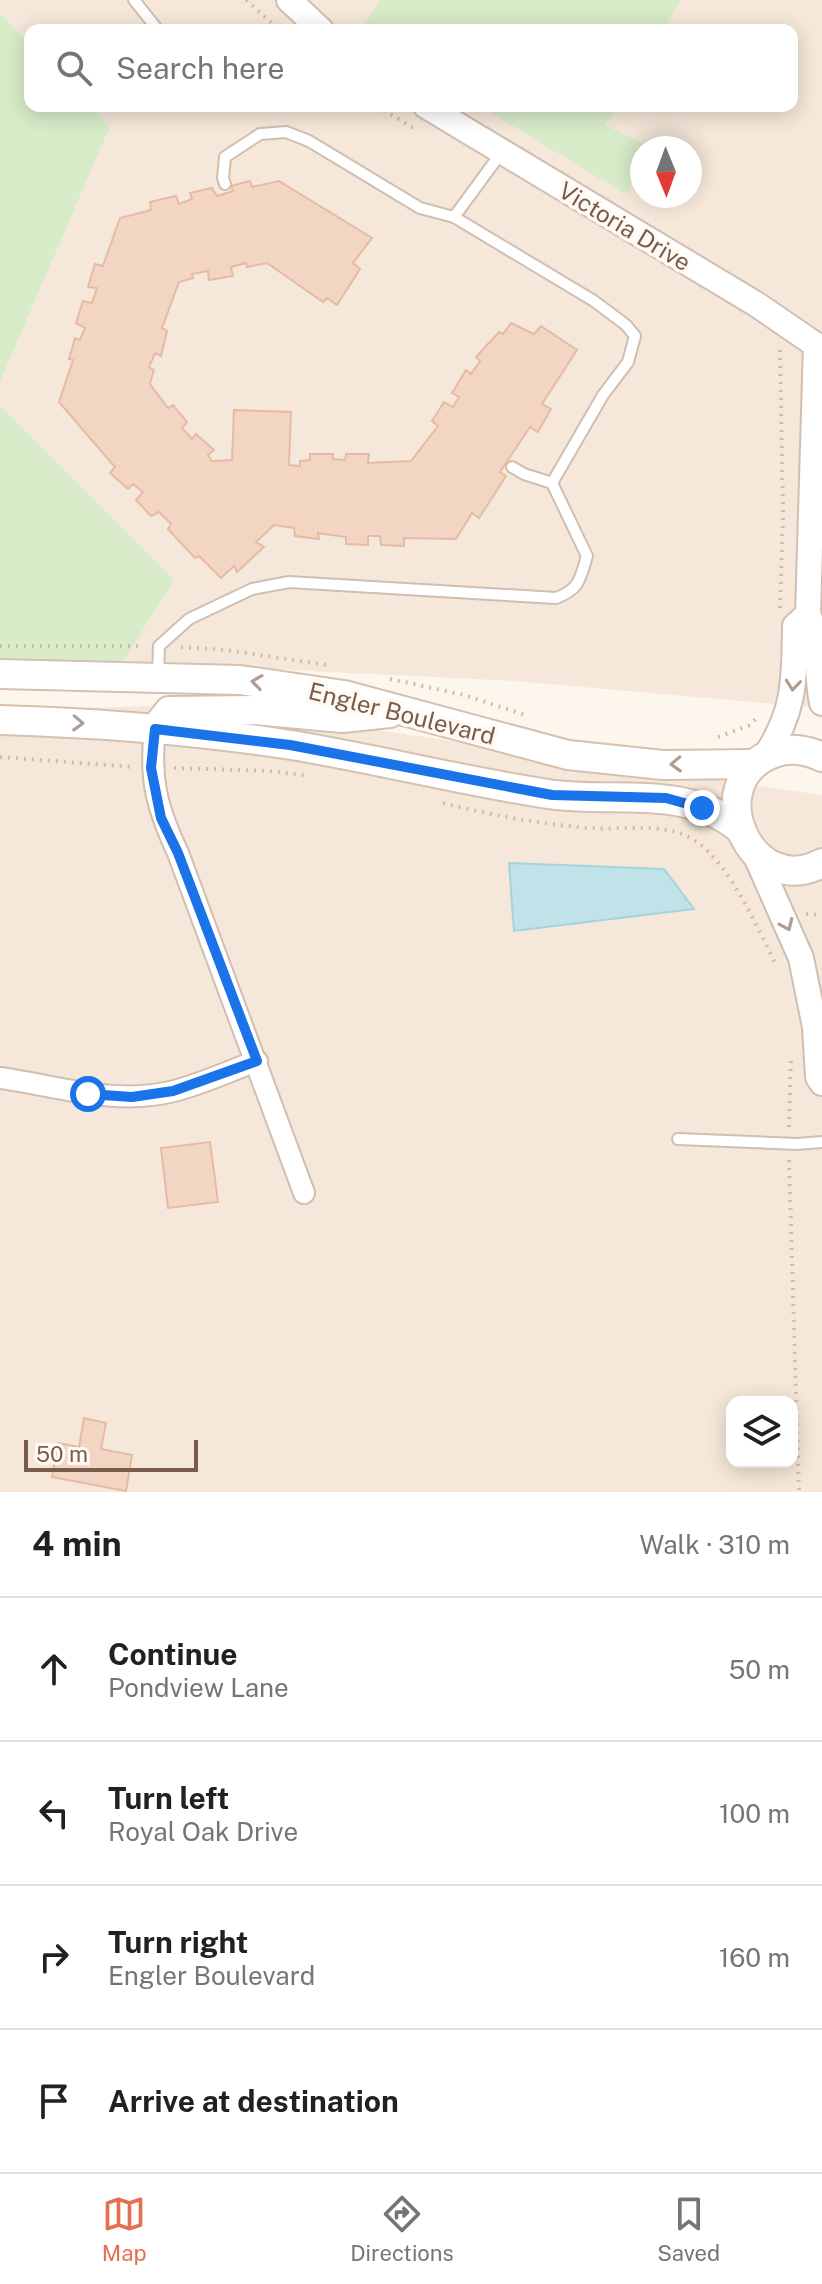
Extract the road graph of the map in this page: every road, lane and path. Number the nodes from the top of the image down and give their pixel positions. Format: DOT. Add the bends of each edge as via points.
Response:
graph roads {
  1 [pos="134,0"];
  2 [pos="246,0"];
  3 [pos="289,0"];
  4 [pos="153,24"];
  5 [pos="273,24"];
  6 [pos="315,24"];
  7 [pos="436,112"];
  8 [pos="501,153"];
  9 [pos="225,184"];
  10 [pos="454,217"];
  11 [pos="819,347"];
  12 [pos="512,467"];
  13 [pos="552,483"];
  14 [pos="808,614"];
  15 [pos="0,646"];
  16 [pos="159,646"];
  17 [pos="0,674"];
  18 [pos="158,676"];
  19 [pos="822,703"];
  20 [pos="411,711"];
  21 [pos="0,720"];
  22 [pos="155,729"];
  23 [pos="0,757"];
  24 [pos="822,757"];
  25 [pos="760,760"];
  26 [pos="151,768"];
  27 [pos="321,778"];
  28 [pos="435,801"];
  29 [pos="748,842"];
  30 [pos="822,863"];
  31 [pos="781,975"];
  32 [pos="791,1052"];
  33 [pos="257,1061"];
  34 [pos="0,1078"];
  35 [pos="822,1083"];
  36 [pos="678,1139"];
  37 [pos="822,1142"];
  38 [pos="788,1143"];
  39 [pos="304,1193"];
  40 [pos="799,1492"];
  1 -- 4 [label="lane"];
  2 -- 5 [label="path"];
  3 -- 6 [label="street"];
  7 -- 8 [label="street, Victoria Drive"];
  8 -- 10 [label="lane"];
  8 -- 11 [label="street, Victoria Drive"];
  9 -- 10 [label="lane" via="225,157 260,134 286,132 420,208"];
  10 -- 13 [label="lane" via="594,301 635,336 628,362"];
  11 -- 14 [label="street"];
  12 -- 13 [label="lane"];
  13 -- 16 [label="lane" via="587,556 570,593 556,598 289,582 252,589 189,619"];
  14 -- 19 [label="street"];
  14 -- 25 [label="street, one-way" via="795,626 789,712"];
  15 -- 16 [label="path"];
  16 -- 18 [label="lane"];
  17 -- 18 [label="main road, Engler Boulevard"];
  20 -- 18 [label="main road, Engler Boulevard, one-way" via="255,682"];
  20 -- 22 [label="main road" via="342,718 255,710 169,711"];
  25 -- 20 [label="main road, Engler Boulevard, one-way" via="663,765 568,755"];
  21 -- 22 [label="main road, Engler Boulevard, one-way"];
  22 -- 26 [label="street"];
  22 -- 29 [label="main road, Engler Boulevard" via="290,745 552,795 666,798 726,818"];
  23 -- 26 [label="path"];
  24 -- 25 [label="main road, Engler Boulevard" via="794,749"];
  25 -- 29 [label="main road" via="738,788 736,802"];
  26 -- 27 [label="path"];
  26 -- 33 [label="street" via="161,818"];
  28 -- 31 [label="path" via="506,819 679,832 720,866"];
  29 -- 30 [label="main road, Engler Boulevard" via="782,870"];
  29 -- 35 [label="street, one-way" via="801,958"];
  32 -- 38 [label="path"];
  33 -- 34 [label="street" via="173,1091 132,1097"];
  33 -- 39 [label="street"];
  36 -- 38 [label="lane"];
  37 -- 38 [label="lane"];
  38 -- 40 [label="path"];
}
